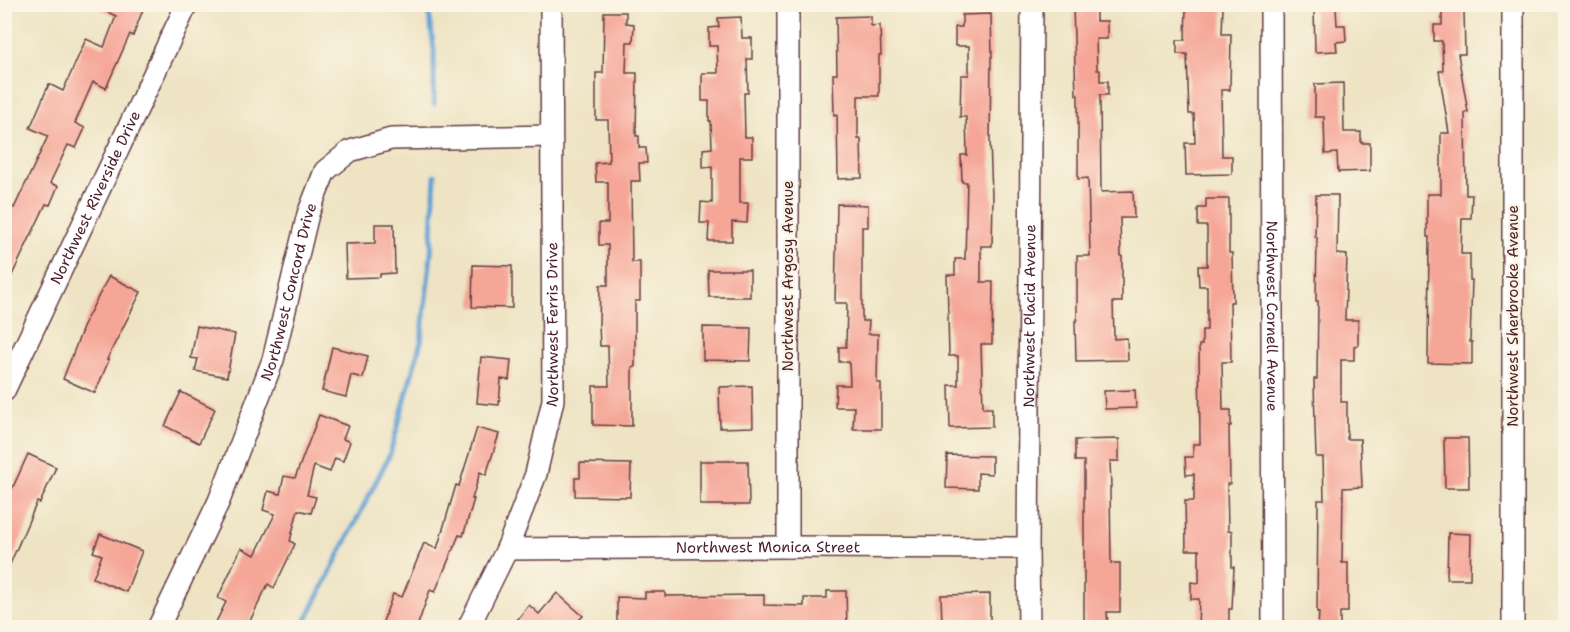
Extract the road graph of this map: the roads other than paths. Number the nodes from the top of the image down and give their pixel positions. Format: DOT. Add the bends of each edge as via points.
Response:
graph roads {
  1 [pos="188,4"];
  2 [pos="550,4"];
  3 [pos="788,4"];
  4 [pos="1032,4"];
  5 [pos="1271,4"];
  6 [pos="1513,4"];
  7 [pos="551,136"];
  8 [pos="4,391"];
  9 [pos="788,547"];
  10 [pos="1028,548"];
  11 [pos="507,549"];
  12 [pos="158,627"];
  13 [pos="468,627"];
  14 [pos="1029,627"];
  15 [pos="1273,627"];
  16 [pos="1513,627"];
  1 -- 8 [label="street, Northwest Riverside Drive"];
  2 -- 7 [label="street, Northwest Ferris Drive"];
  3 -- 9 [label="street, Northwest Argosy Avenue"];
  4 -- 10 [label="street, Northwest Placid Avenue"];
  5 -- 15 [label="street, Northwest Cornell Avenue"];
  6 -- 16 [label="street, Northwest Sherbrooke Avenue"];
  7 -- 11 [label="street, Northwest Ferris Drive" via="553,400 536,474"];
  7 -- 12 [label="street, Northwest Concord Drive" via="392,139 350,152 325,171 308,214 273,360 219,501"];
  9 -- 10 [label="street, Northwest Monica Street"];
  9 -- 11 [label="street, Northwest Monica Street"];
  10 -- 14 [label="street, Northwest Placid Avenue"];
  11 -- 13 [label="street, Northwest Ferris Drive"];
}
